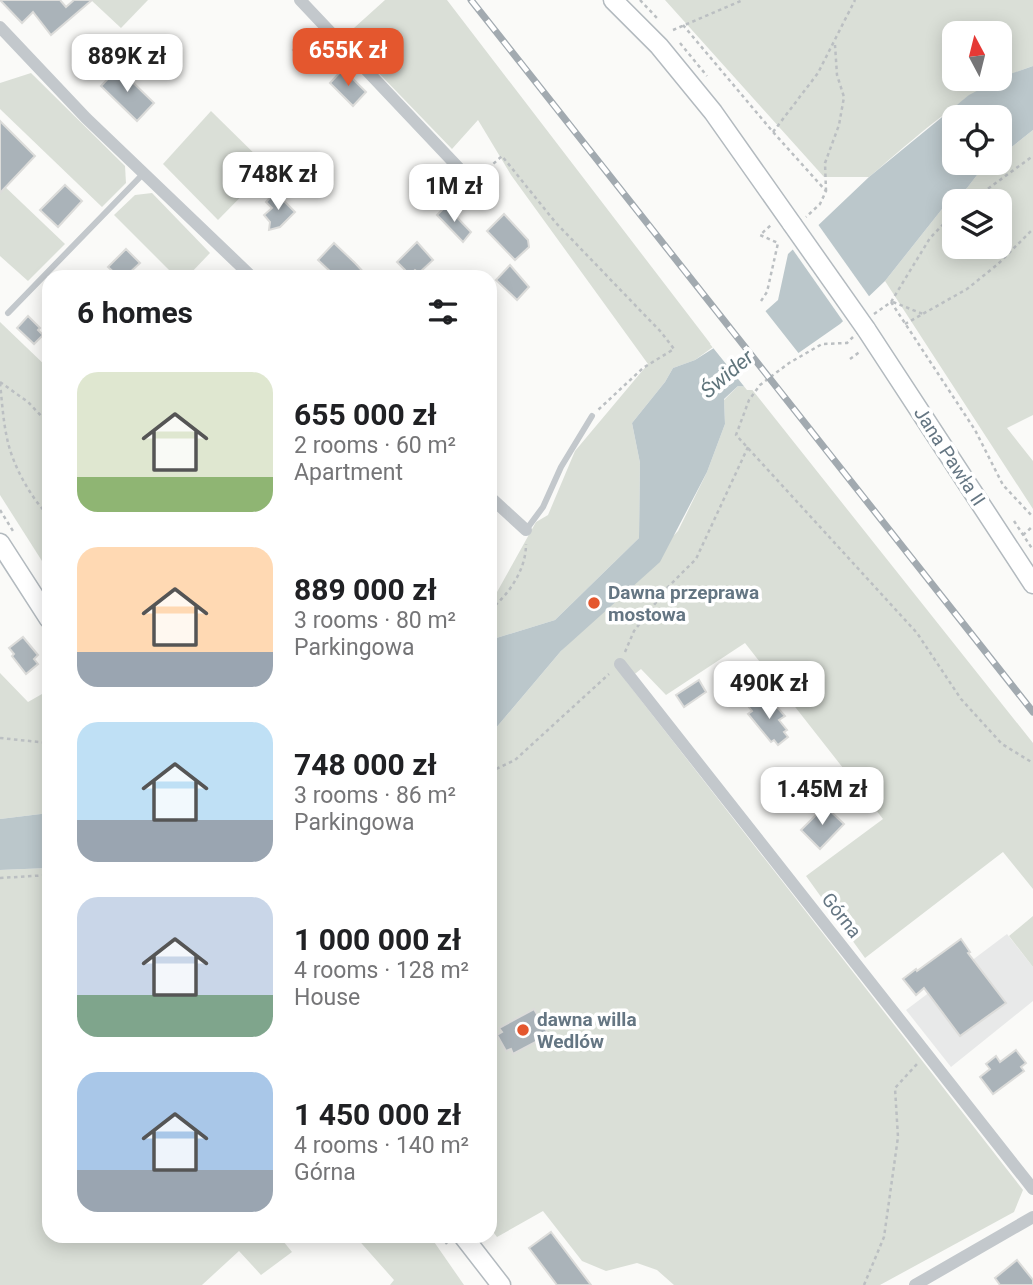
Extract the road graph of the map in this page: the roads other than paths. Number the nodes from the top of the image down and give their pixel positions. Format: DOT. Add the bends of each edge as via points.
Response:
graph roads {
  1 [pos="300,0"];
  2 [pos="613,0"];
  3 [pos="0,27"];
  4 [pos="144,174"];
  5 [pos="473,183"];
  6 [pos="50,270"];
  7 [pos="245,270"];
  8 [pos="42,278"];
  9 [pos="8,313"];
  10 [pos="592,416"];
  11 [pos="497,503"];
  12 [pos="526,530"];
  13 [pos="0,543"];
  14 [pos="1033,584"];
  15 [pos="42,608"];
  16 [pos="620,664"];
  17 [pos="1033,1189"];
  18 [pos="1033,1217"];
  19 [pos="468,1243"];
  20 [pos="501,1285"];
  21 [pos="915,1285"];
  1 -- 5 [label="street"];
  2 -- 14 [label="main road, Jana Pawła II, bridge" via="659,46 713,112 866,329"];
  3 -- 4 [label="street"];
  4 -- 6 [label="lane"];
  4 -- 7 [label="street"];
  8 -- 9 [label="lane"];
  10 -- 12 [label="lane"];
  11 -- 12 [label="street"];
  13 -- 15 [label="main road"];
  16 -- 17 [label="street, Górna"];
  18 -- 21 [label="street"];
  19 -- 20 [label="main road"];
}
